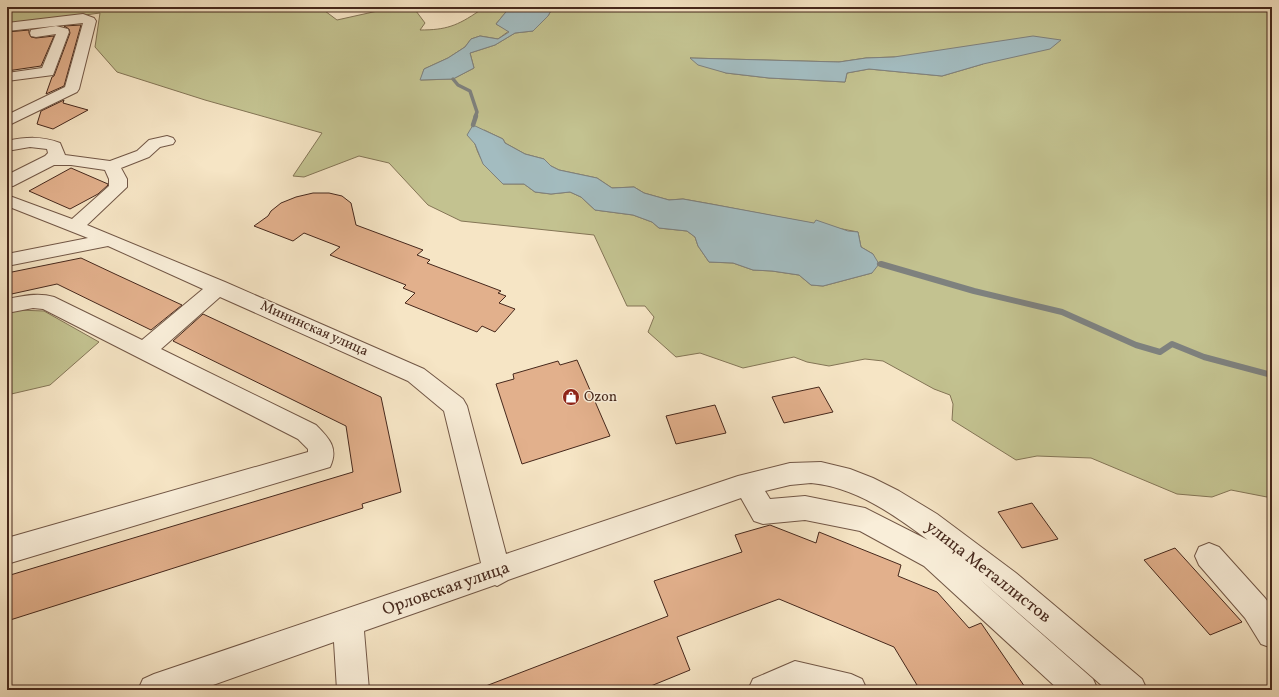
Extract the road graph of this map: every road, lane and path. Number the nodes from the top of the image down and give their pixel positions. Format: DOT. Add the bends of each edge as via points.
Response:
graph roads {
  1 [pos="7,27"];
  2 [pos="7,37"];
  3 [pos="7,77"];
  4 [pos="7,121"];
  5 [pos="167,142"];
  6 [pos="7,146"];
  7 [pos="51,160"];
  8 [pos="111,166"];
  9 [pos="7,182"];
  10 [pos="7,200"];
  11 [pos="75,226"];
  12 [pos="110,240"];
  13 [pos="7,260"];
  14 [pos="218,287"];
  15 [pos="7,306"];
  16 [pos="144,351"];
  17 [pos="743,486"];
  18 [pos="7,551"];
  19 [pos="1209,556"];
  20 [pos="497,572"];
  21 [pos="348,623"];
  22 [pos="1272,633"];
  23 [pos="1111,684"];
  24 [pos="154,690"];
  25 [pos="353,690"];
  26 [pos="764,690"];
  27 [pos="851,690"];
  28 [pos="1082,690"];
  1 -- 4 [label="street" via="83,18 90,21 72,89"];
  2 -- 3 [label="street" via="56,30 63,32 48,72"];
  5 -- 8 [label="street" via="155,143 143,154"];
  6 -- 7 [label="street" via="26,141 44,142 54,146 57,154"];
  7 -- 8 [label="street"];
  7 -- 9 [label="street"];
  8 -- 11 [label="street" via="118,179 118,187"];
  10 -- 11 [label="street, Мининская улица"];
  11 -- 12 [label="street, Мининская улица"];
  12 -- 13 [label="street"];
  12 -- 14 [label="street, Мининская улица"];
  14 -- 16 [label="street"];
  14 -- 20 [label="street, Мининская улица" via="416,375 455,406"];
  15 -- 16 [label="street" via="32,301 47,302"];
  16 -- 18 [label="street" via="307,432 320,445 321,459"];
  17 -- 20 [label="street, Орловская улица"];
  17 -- 23 [label="street, улица Металлистов" via="785,474 820,473 853,481 888,497 958,544 1026,598"];
  17 -- 28 [label="street" via="763,512 805,508 865,520 934,557"];
  19 -- 22 [label="street" via="1255,608"];
  20 -- 21 [label="street, Орловская улица"];
  21 -- 24 [label="street, Орловская улица"];
  21 -- 25 [label="street"];
  26 -- 27 [label="street" via="795,677"];
}
